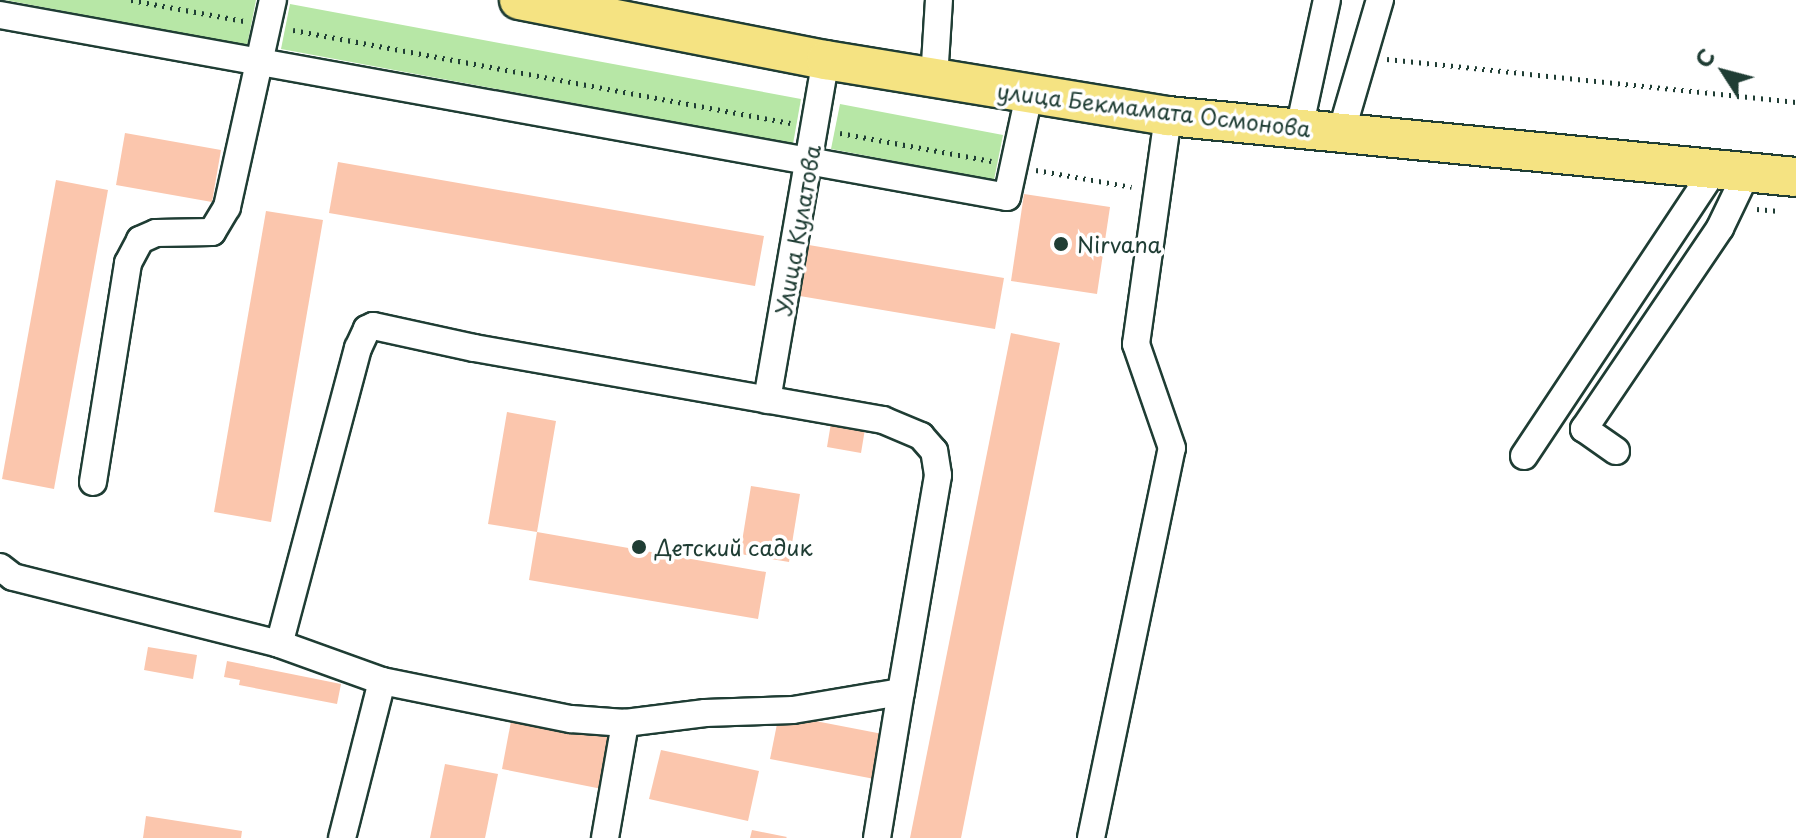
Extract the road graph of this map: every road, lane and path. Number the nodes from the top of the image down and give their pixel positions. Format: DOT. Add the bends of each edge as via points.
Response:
graph roads {
  1 [pos="131,0"];
  2 [pos="519,0"];
  3 [pos="939,0"];
  4 [pos="1327,0"];
  5 [pos="1380,0"];
  6 [pos="271,13"];
  7 [pos="0,15"];
  8 [pos="1363,57"];
  9 [pos="826,60"];
  10 [pos="261,63"];
  11 [pos="934,79"];
  12 [pos="1029,95"];
  13 [pos="1796,102"];
  14 [pos="1168,116"];
  15 [pos="816,128"];
  16 [pos="1299,129"];
  17 [pos="1341,133"];
  18 [pos="811,160"];
  19 [pos="1014,166"];
  20 [pos="1731,170"];
  21 [pos="1157,191"];
  22 [pos="1789,194"];
  23 [pos="1730,207"];
  24 [pos="767,400"];
  25 [pos="1616,451"];
  26 [pos="1524,456"];
  27 [pos="93,482"];
  28 [pos="0,567"];
  29 [pos="279,644"];
  30 [pos="382,681"];
  31 [pos="901,692"];
  32 [pos="625,723"];
  33 [pos="342,838"];
  34 [pos="605,838"];
  35 [pos="877,838"];
  36 [pos="1091,838"];
  1 -- 6 [label="path"];
  2 -- 9 [label="highway, улица Бекмамата Осмонова"];
  3 -- 11 [label="street"];
  4 -- 16 [label="street"];
  5 -- 8 [label="street"];
  6 -- 10 [label="street"];
  6 -- 15 [label="path"];
  7 -- 10 [label="street"];
  8 -- 13 [label="path"];
  8 -- 17 [label="street"];
  9 -- 11 [label="highway, улица Бекмамата Осмонова"];
  9 -- 15 [label="street, Улица Кулатова"];
  10 -- 18 [label="street"];
  10 -- 27 [label="street" via="227,207 212,232 156,233 140,240 128,263"];
  11 -- 12 [label="highway, улица Бекмамата Осмонова"];
  12 -- 14 [label="highway, улица Бекмамата Осмонова"];
  12 -- 19 [label="street"];
  14 -- 16 [label="highway, улица Бекмамата Осмонова"];
  14 -- 21 [label="street"];
  15 -- 18 [label="street, Улица Кулатова"];
  15 -- 19 [label="path"];
  16 -- 17 [label="highway, улица Бекмамата Осмонова"];
  17 -- 20 [label="highway, улица Бекмамата Осмонова"];
  18 -- 19 [label="street" via="1007,197"];
  18 -- 24 [label="street, Улица Кулатова"];
  19 -- 21 [label="path"];
  20 -- 22 [label="highway, улица Бекмамата Осмонова"];
  20 -- 23 [label="street"];
  20 -- 26 [label="street"];
  21 -- 36 [label="street" via="1136,344 1172,448"];
  22 -- 23 [label="path"];
  23 -- 25 [label="street" via="1584,429"];
  24 -- 29 [label="street" via="373,326 358,348"];
  24 -- 31 [label="street" via="883,420 921,436 934,451 938,475"];
  28 -- 29 [label="street" via="13,577"];
  29 -- 30 [label="street"];
  30 -- 32 [label="street" via="571,719"];
  30 -- 33 [label="street"];
  31 -- 32 [label="street" via="793,710"];
  31 -- 35 [label="street"];
  32 -- 34 [label="street"];
}
